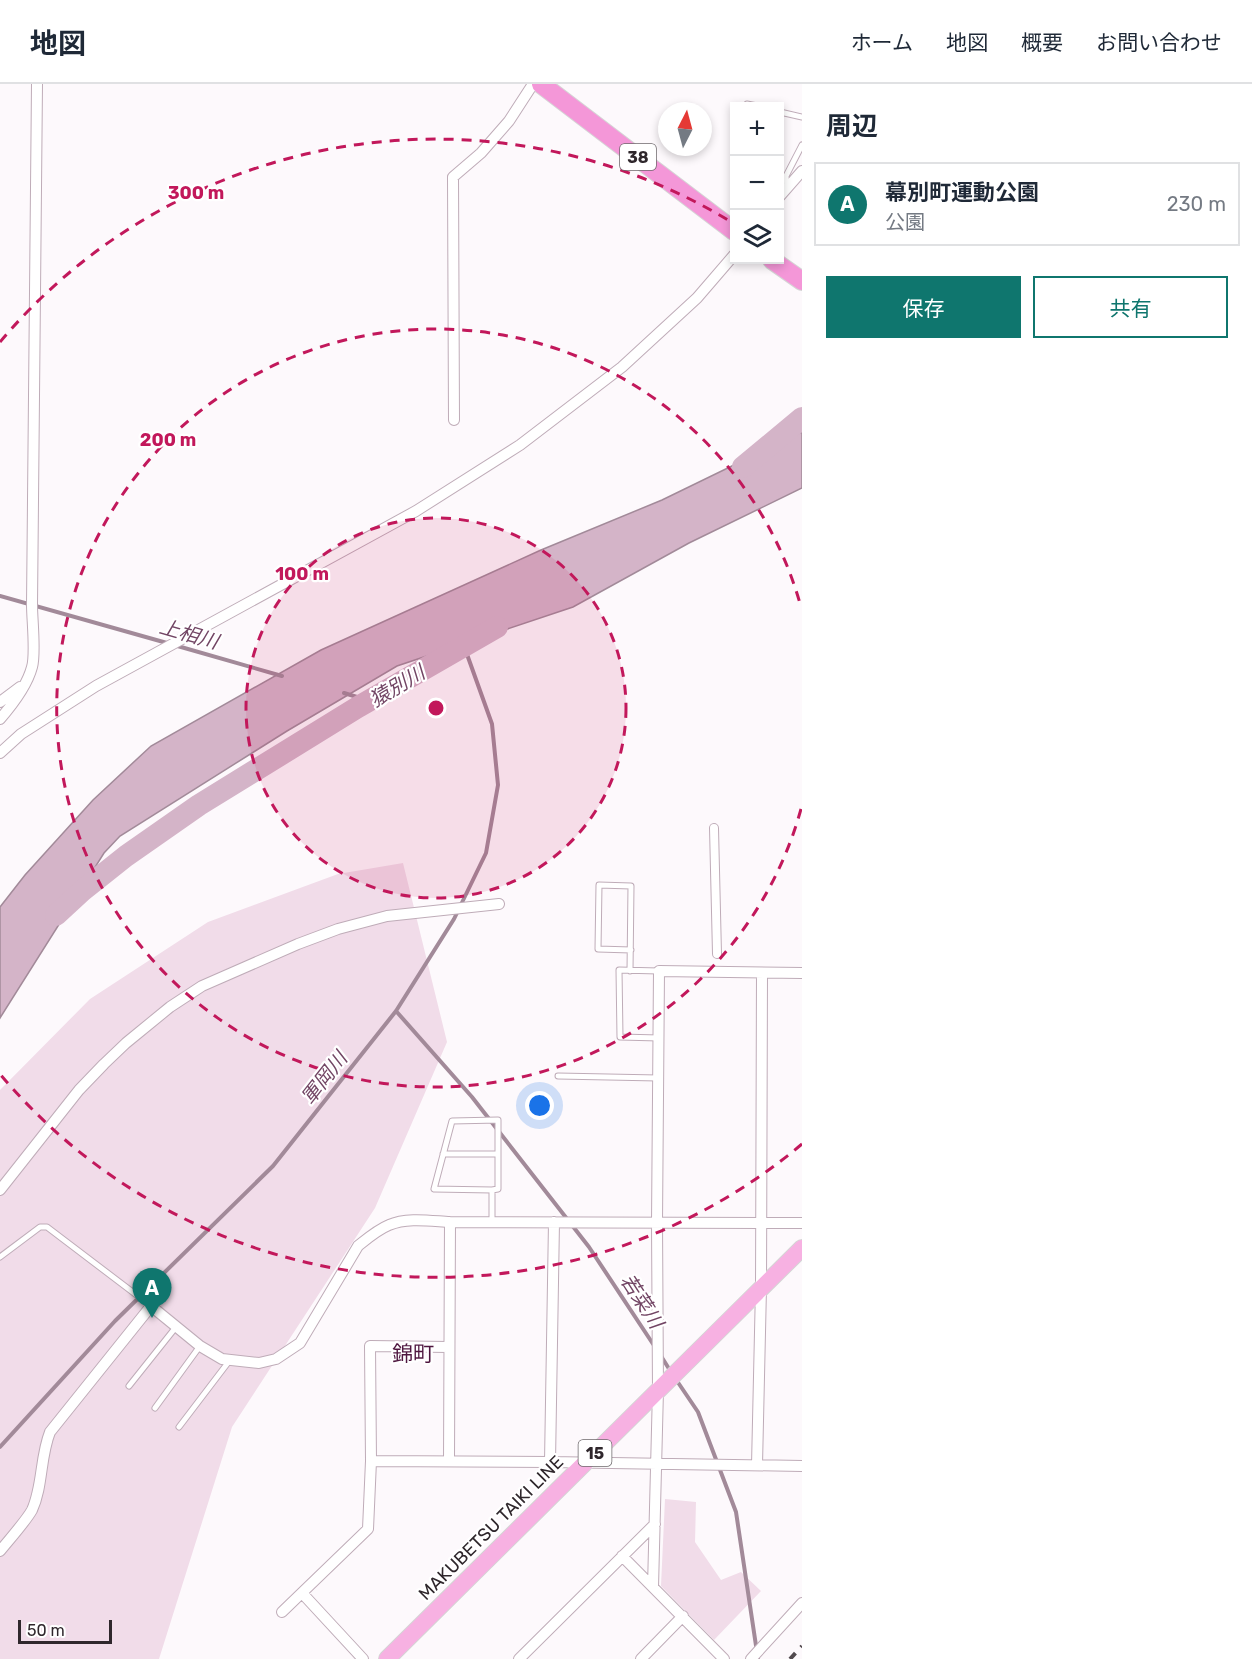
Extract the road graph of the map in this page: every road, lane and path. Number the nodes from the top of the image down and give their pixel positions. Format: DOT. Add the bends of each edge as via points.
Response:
graph roads {
  1 [pos="37,84"];
  2 [pos="533,84"];
  3 [pos="541,84"];
  4 [pos="784,112"];
  5 [pos="802,117"];
  6 [pos="802,145"];
  7 [pos="802,171"];
  8 [pos="784,187"];
  9 [pos="784,191"];
  10 [pos="730,227"];
  11 [pos="730,261"];
  12 [pos="778,264"];
  13 [pos="802,281"];
  14 [pos="454,420"];
  15 [pos="27,681"];
  16 [pos="0,702"];
  17 [pos="0,719"];
  18 [pos="0,753"];
  19 [pos="714,828"];
  20 [pos="498,904"];
  21 [pos="631,950"];
  22 [pos="717,954"];
  23 [pos="630,971"];
  24 [pos="659,971"];
  25 [pos="762,973"];
  26 [pos="802,973"];
  27 [pos="659,1038"];
  28 [pos="558,1076"];
  29 [pos="658,1078"];
  30 [pos="443,1154"];
  31 [pos="498,1154"];
  32 [pos="0,1190"];
  33 [pos="492,1190"];
  34 [pos="492,1221"];
  35 [pos="450,1222"];
  36 [pos="554,1222"];
  37 [pos="657,1223"];
  38 [pos="760,1223"];
  39 [pos="802,1223"];
  40 [pos="802,1248"];
  41 [pos="0,1257"];
  42 [pos="761,1288"];
  43 [pos="151,1306"];
  44 [pos="176,1327"];
  45 [pos="200,1346"];
  46 [pos="449,1347"];
  47 [pos="230,1360"];
  48 [pos="129,1386"];
  49 [pos="658,1390"];
  50 [pos="156,1408"];
  51 [pos="179,1426"];
  52 [pos="371,1461"];
  53 [pos="449,1461"];
  54 [pos="550,1461"];
  55 [pos="585,1463"];
  56 [pos="656,1463"];
  57 [pos="757,1465"];
  58 [pos="802,1466"];
  59 [pos="655,1524"];
  60 [pos="0,1551"];
  61 [pos="622,1556"];
  62 [pos="653,1587"];
  63 [pos="302,1593"];
  64 [pos="802,1603"];
  65 [pos="282,1612"];
  66 [pos="683,1616"];
  67 [pos="363,1659"];
  68 [pos="387,1659"];
  69 [pos="519,1659"];
  70 [pos="641,1659"];
  71 [pos="724,1659"];
  72 [pos="751,1659"];
  1 -- 15 [label="street" via="33,665"];
  2 -- 14 [label="street" via="495,137 453,177"];
  3 -- 10 [label="highway, 38"];
  4 -- 5 [label="lane"];
  6 -- 8 [label="lane"];
  7 -- 9 [label="street"];
  11 -- 18 [label="street" via="697,298 622,367 520,445 416,511 96,686 21,734"];
  12 -- 13 [label="highway"];
  15 -- 16 [label="street"];
  15 -- 17 [label="street"];
  19 -- 22 [label="street"];
  20 -- 32 [label="street" via="387,916 298,944 202,986 170,1007 104,1064"];
  21 -- 21 [label="lane" via="598,949 599,885 631,886"];
  21 -- 23 [label="lane"];
  23 -- 24 [label="lane"];
  23 -- 27 [label="lane" via="620,970 620,1037"];
  24 -- 25 [label="street"];
  24 -- 27 [label="street"];
  25 -- 26 [label="street"];
  25 -- 38 [label="street"];
  27 -- 29 [label="street"];
  28 -- 29 [label="lane"];
  29 -- 37 [label="street"];
  30 -- 31 [label="lane"];
  30 -- 31 [label="lane" via="452,1121 498,1120"];
  30 -- 33 [label="lane" via="434,1189"];
  31 -- 33 [label="lane" via="498,1190"];
  33 -- 34 [label="lane"];
  34 -- 35 [label="street"];
  34 -- 36 [label="street"];
  35 -- 46 [label="street"];
  35 -- 47 [label="street" via="409,1220 371,1235 358,1246 300,1343 276,1359 259,1363"];
  36 -- 37 [label="street"];
  36 -- 54 [label="street"];
  37 -- 38 [label="street"];
  37 -- 49 [label="street"];
  38 -- 39 [label="street"];
  38 -- 42 [label="street"];
  40 -- 42 [label="main road, MAKUBETSU TAIKI LINE / 15"];
  41 -- 43 [label="lane" via="40,1227 47,1227"];
  42 -- 49 [label="main road, MAKUBETSU TAIKI LINE / 15"];
  42 -- 57 [label="street"];
  43 -- 44 [label="street"];
  43 -- 60 [label="street" via="50,1432 32,1510"];
  44 -- 45 [label="street"];
  44 -- 48 [label="lane"];
  45 -- 47 [label="street"];
  45 -- 50 [label="lane"];
  46 -- 52 [label="street" via="370,1346"];
  46 -- 53 [label="street"];
  47 -- 51 [label="lane"];
  49 -- 55 [label="main road, MAKUBETSU TAIKI LINE / 15"];
  49 -- 56 [label="street"];
  52 -- 53 [label="street"];
  52 -- 63 [label="street" via="368,1529"];
  53 -- 54 [label="street"];
  54 -- 55 [label="street"];
  55 -- 56 [label="street"];
  55 -- 68 [label="main road, MAKUBETSU TAIKI LINE / 15"];
  56 -- 57 [label="street"];
  56 -- 59 [label="street"];
  57 -- 58 [label="street"];
  59 -- 61 [label="street"];
  59 -- 62 [label="street"];
  61 -- 62 [label="street"];
  61 -- 69 [label="street"];
  62 -- 66 [label="street"];
  63 -- 65 [label="street"];
  63 -- 67 [label="street"];
  64 -- 72 [label="street"];
  66 -- 70 [label="street"];
  66 -- 71 [label="street"];
}
